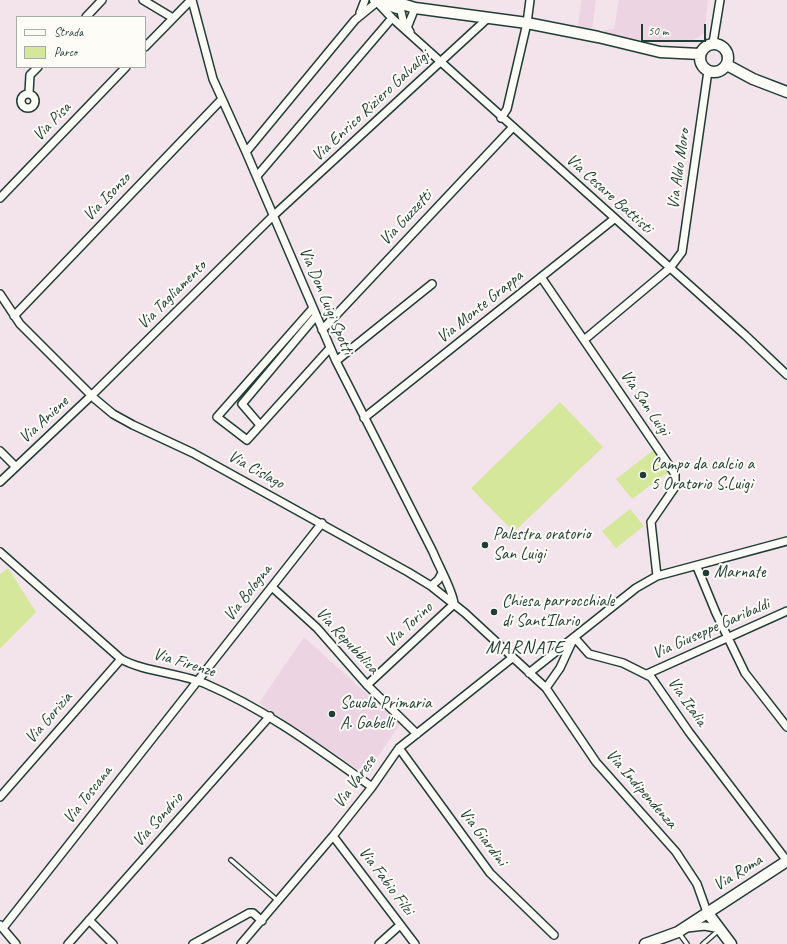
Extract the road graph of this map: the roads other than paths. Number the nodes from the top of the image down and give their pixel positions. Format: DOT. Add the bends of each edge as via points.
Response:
graph roads {
  1 [pos="102,0"];
  2 [pos="143,0"];
  3 [pos="191,0"];
  4 [pos="365,0"];
  5 [pos="530,0"];
  6 [pos="720,0"];
  7 [pos="376,1"];
  8 [pos="396,4"];
  9 [pos="415,8"];
  10 [pos="87,16"];
  11 [pos="173,18"];
  12 [pos="392,18"];
  13 [pos="488,18"];
  14 [pos="355,20"];
  15 [pos="527,23"];
  16 [pos="407,28"];
  17 [pos="412,35"];
  18 [pos="713,43"];
  19 [pos="146,46"];
  20 [pos="700,54"];
  21 [pos="440,62"];
  22 [pos="727,65"];
  23 [pos="37,68"];
  24 [pos="125,68"];
  25 [pos="708,71"];
  26 [pos="787,92"];
  27 [pos="28,93"];
  28 [pos="222,99"];
  29 [pos="501,118"];
  30 [pos="512,128"];
  31 [pos="246,152"];
  32 [pos="257,176"];
  33 [pos="0,198"];
  34 [pos="273,216"];
  35 [pos="614,219"];
  36 [pos="670,268"];
  37 [pos="541,277"];
  38 [pos="432,284"];
  39 [pos="0,294"];
  40 [pos="313,308"];
  41 [pos="14,316"];
  42 [pos="316,316"];
  43 [pos="322,330"];
  44 [pos="584,340"];
  45 [pos="330,348"];
  46 [pos="336,361"];
  47 [pos="787,375"];
  48 [pos="92,396"];
  49 [pos="364,418"];
  50 [pos="260,425"];
  51 [pos="0,451"];
  52 [pos="16,466"];
  53 [pos="0,482"];
  54 [pos="322,523"];
  55 [pos="787,541"];
  56 [pos="0,552"];
  57 [pos="697,567"];
  58 [pos="442,573"];
  59 [pos="657,576"];
  60 [pos="431,586"];
  61 [pos="272,587"];
  62 [pos="454,604"];
  63 [pos="787,611"];
  64 [pos="574,637"];
  65 [pos="727,637"];
  66 [pos="553,654"];
  67 [pos="512,658"];
  68 [pos="121,659"];
  69 [pos="562,665"];
  70 [pos="529,673"];
  71 [pos="647,674"];
  72 [pos="198,680"];
  73 [pos="367,685"];
  74 [pos="546,688"];
  75 [pos="270,716"];
  76 [pos="787,727"];
  77 [pos="417,734"];
  78 [pos="399,748"];
  79 [pos="372,787"];
  80 [pos="0,797"];
  81 [pos="333,836"];
  82 [pos="231,860"];
  83 [pos="787,861"];
  84 [pos="278,901"];
  85 [pos="707,912"];
  86 [pos="89,920"];
  87 [pos="262,920"];
  88 [pos="400,925"];
  89 [pos="1,926"];
  90 [pos="720,929"];
  91 [pos="680,930"];
  92 [pos="554,935"];
  93 [pos="16,944"];
  94 [pos="68,944"];
  95 [pos="113,944"];
  96 [pos="193,944"];
  97 [pos="241,944"];
  98 [pos="379,944"];
  99 [pos="415,944"];
  100 [pos="645,944"];
  101 [pos="687,944"];
  102 [pos="703,944"];
  103 [pos="731,944"];
  1 -- 10 [label="street"];
  2 -- 11 [label="street"];
  3 -- 11 [label="street"];
  3 -- 28 [label="street, Via Don Luigi Spotti" via="207,62"];
  4 -- 14 [label="street"];
  5 -- 15 [label="street"];
  6 -- 18 [label="street"];
  7 -- 8 [label="street"];
  7 -- 12 [label="street, Via Cesare Battisti"];
  7 -- 14 [label="street"];
  8 -- 9 [label="street"];
  8 -- 16 [label="street, Via Cesare Battisti"];
  9 -- 13 [label="street"];
  9 -- 16 [label="street"];
  11 -- 19 [label="street"];
  12 -- 17 [label="street, Via Cesare Battisti"];
  12 -- 32 [label="street"];
  13 -- 15 [label="street"];
  13 -- 21 [label="street, Via Enrico Riziero Galvaligi"];
  14 -- 31 [label="street"];
  15 -- 20 [label="street" via="660,52"];
  15 -- 29 [label="street" via="506,109"];
  16 -- 17 [label="street, Via Cesare Battisti"];
  17 -- 21 [label="street, Via Cesare Battisti"];
  18 -- 20 [label="street" via="707,45"];
  18 -- 22 [label="street" via="726,49 729,54"];
  20 -- 25 [label="street" via="701,64"];
  21 -- 29 [label="street, Via Cesare Battisti"];
  21 -- 34 [label="street, Via Enrico Riziero Galvaligi"];
  22 -- 25 [label="street" via="721,71"];
  22 -- 26 [label="street" via="753,79"];
  23 -- 27 [label="street" via="30,75"];
  24 -- 33 [label="street, Via Pisa"];
  25 -- 36 [label="street, Via Aldo Moro" via="683,249"];
  28 -- 31 [label="street, Via Don Luigi Spotti"];
  28 -- 41 [label="street, Via Isonzo"];
  29 -- 30 [label="street, Via Cesare Battisti"];
  30 -- 35 [label="street, Via Cesare Battisti"];
  30 -- 43 [label="street, Via Guzzetti"];
  31 -- 32 [label="street, Via Don Luigi Spotti"];
  32 -- 34 [label="street, Via Don Luigi Spotti"];
  34 -- 40 [label="street, Via Don Luigi Spotti"];
  34 -- 48 [label="street, Via Tagliamento"];
  35 -- 36 [label="street, Via Cesare Battisti"];
  35 -- 37 [label="street, Via Monte Grappa"];
  36 -- 44 [label="street, Via Aldo Moro"];
  36 -- 47 [label="street, Via Cesare Battisti"];
  37 -- 44 [label="street, Via San Luigi"];
  37 -- 49 [label="street, Via Monte Grappa"];
  38 -- 46 [label="street"];
  39 -- 41 [label="street, Via Cislago"];
  40 -- 42 [label="street, Via Don Luigi Spotti"];
  40 -- 50 [label="street" via="217,417 247,440"];
  41 -- 48 [label="street, Via Cislago"];
  42 -- 43 [label="street, Via Don Luigi Spotti"];
  42 -- 50 [label="street" via="242,404"];
  43 -- 45 [label="street, Via Don Luigi Spotti"];
  44 -- 59 [label="street, Via San Luigi" via="675,474 675,487 651,522"];
  45 -- 46 [label="street, Via Don Luigi Spotti"];
  45 -- 50 [label="street"];
  46 -- 49 [label="street, Via Don Luigi Spotti"];
  48 -- 52 [label="street, Via Aniene"];
  48 -- 54 [label="street, Via Cislago" via="126,422 193,453"];
  49 -- 58 [label="street, Via Don Luigi Spotti"];
  51 -- 52 [label="street"];
  52 -- 53 [label="street, Via Aniene"];
  54 -- 60 [label="street, Via Cislago"];
  54 -- 61 [label="street, Via Bologna"];
  55 -- 57 [label="street"];
  56 -- 68 [label="street, Via Firenze"];
  57 -- 59 [label="street"];
  57 -- 65 [label="street"];
  58 -- 60 [label="street"];
  58 -- 62 [label="street, Via Don Luigi Spotti" via="454,597"];
  59 -- 64 [label="street" via="636,588"];
  60 -- 62 [label="street, Via Cislago"];
  61 -- 72 [label="street, Via Bologna"];
  61 -- 73 [label="street, Via Repubblica" via="317,628"];
  62 -- 67 [label="street, Via Cislago"];
  62 -- 73 [label="street, Via Torino"];
  63 -- 65 [label="street, Via Giuseppe Garibaldi"];
  64 -- 66 [label="street"];
  64 -- 69 [label="street"];
  64 -- 71 [label="street, Via Italia" via="589,654 623,663"];
  65 -- 71 [label="street, Via Giuseppe Garibaldi"];
  65 -- 76 [label="street" via="745,673"];
  66 -- 69 [label="street" via="560,659"];
  66 -- 70 [label="street"];
  67 -- 70 [label="street, Via Cislago"];
  67 -- 77 [label="street, Via Varese"];
  68 -- 72 [label="street, Via Firenze"];
  68 -- 80 [label="street, Via Gorizia"];
  69 -- 74 [label="street"];
  70 -- 74 [label="street, Via Indipendenza"];
  71 -- 83 [label="street, Via Italia" via="654,680 689,732"];
  72 -- 75 [label="street, Via Firenze"];
  72 -- 89 [label="street, Via Toscana"];
  73 -- 77 [label="street, Via Repubblica"];
  74 -- 85 [label="street, Via Indipendenza" via="596,762 676,852 696,884"];
  75 -- 79 [label="street, Via Firenze"];
  75 -- 86 [label="street, Via Sondrio"];
  77 -- 78 [label="street, Via Varese"];
  78 -- 79 [label="street, Via Varese"];
  78 -- 92 [label="street, Via Giardini" via="490,873"];
  79 -- 81 [label="street, Via Varese"];
  81 -- 84 [label="street, Via Varese"];
  81 -- 88 [label="street, Via Fabio Filzi"];
  82 -- 84 [label="lane"];
  83 -- 85 [label="street, Via Roma"];
  84 -- 87 [label="street, Via Varese"];
  85 -- 90 [label="street"];
  85 -- 91 [label="street, Via Roma"];
  86 -- 94 [label="street, Via Sondrio"];
  86 -- 95 [label="street"];
  87 -- 96 [label="street" via="249,913"];
  87 -- 97 [label="street, Via Varese"];
  88 -- 98 [label="street"];
  88 -- 99 [label="street, Via Fabio Filzi"];
  89 -- 93 [label="street"];
  90 -- 91 [label="street" via="705,926"];
  90 -- 102 [label="lane"];
  90 -- 103 [label="street"];
  91 -- 100 [label="street, Via Roma"];
  91 -- 101 [label="lane"];
}
